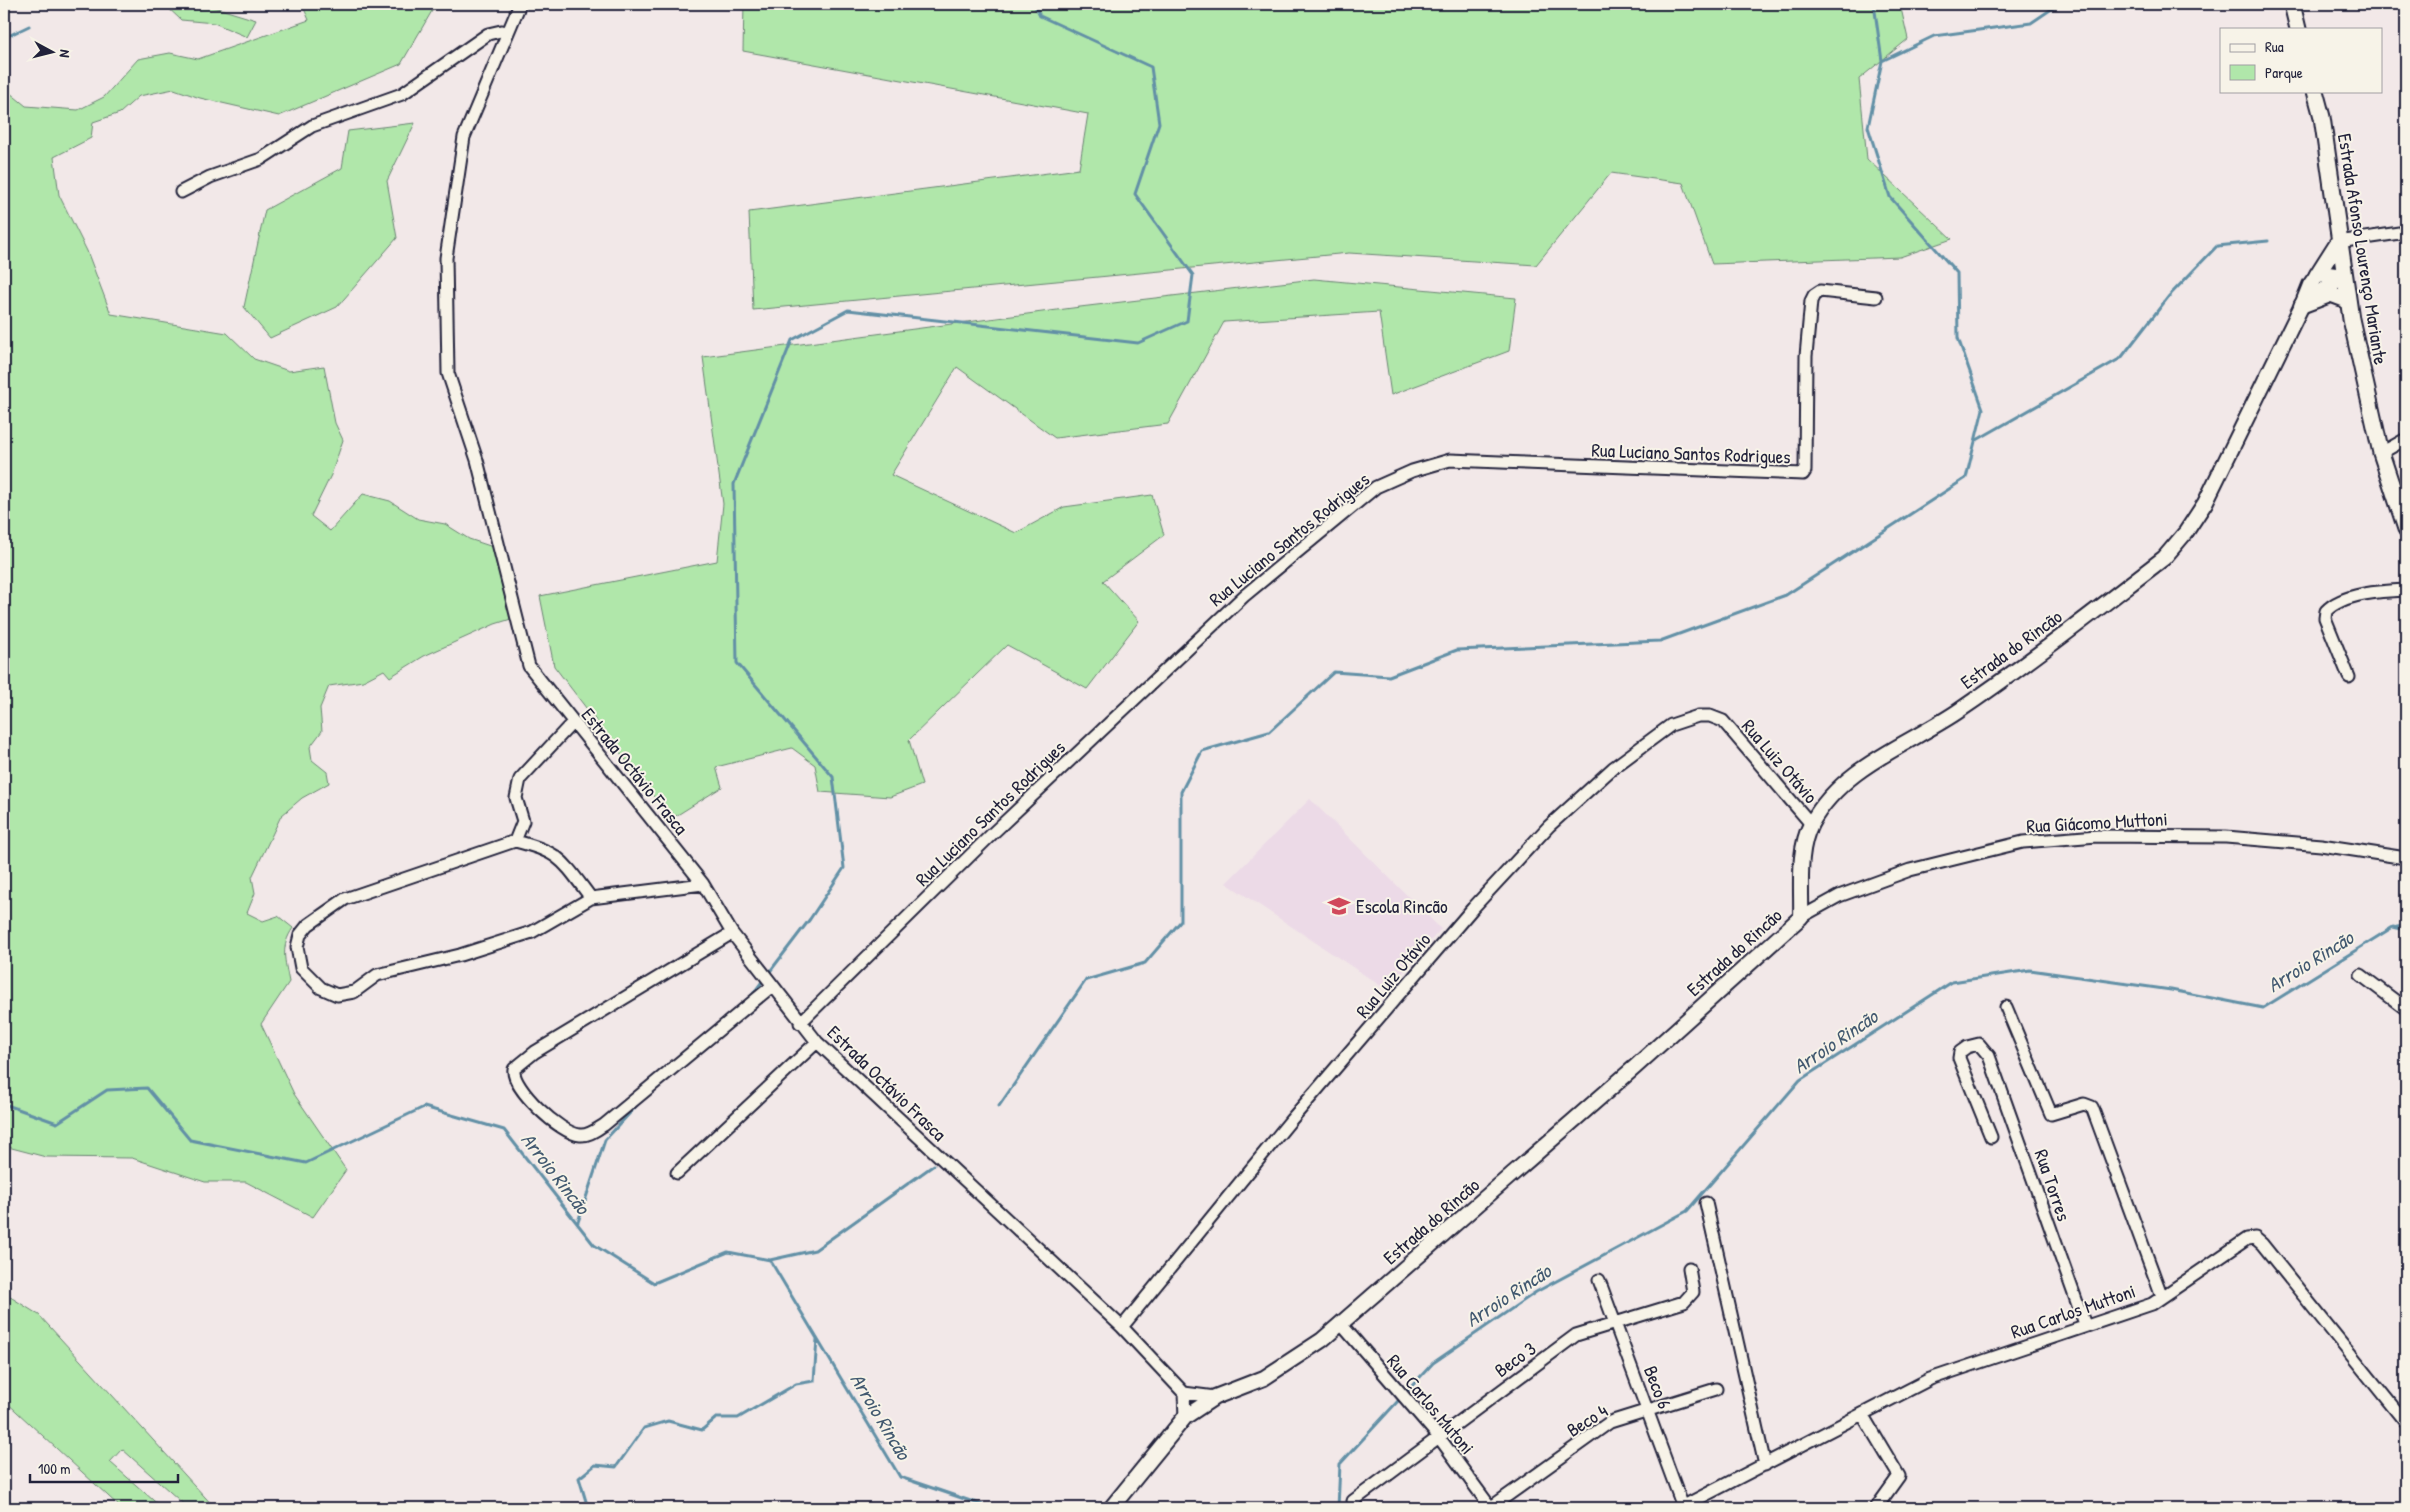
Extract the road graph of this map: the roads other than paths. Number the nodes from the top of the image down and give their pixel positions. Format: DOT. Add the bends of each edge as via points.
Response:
graph roads {
  1 [pos="520,4"];
  2 [pos="2292,4"];
  3 [pos="2298,28"];
  4 [pos="508,32"];
  5 [pos="2315,92"];
  6 [pos="181,192"];
  7 [pos="2406,232"];
  8 [pos="2338,242"];
  9 [pos="2317,275"];
  10 [pos="2343,276"];
  11 [pos="1876,297"];
  12 [pos="2347,300"];
  13 [pos="2302,305"];
  14 [pos="2406,439"];
  15 [pos="2380,454"];
  16 [pos="2406,528"];
  17 [pos="2406,590"];
  18 [pos="2349,677"];
  19 [pos="573,722"];
  20 [pos="1811,824"];
  21 [pos="515,841"];
  22 [pos="2406,858"];
  23 [pos="703,884"];
  24 [pos="591,898"];
  25 [pos="1801,917"];
  26 [pos="732,933"];
  27 [pos="2360,975"];
  28 [pos="772,986"];
  29 [pos="2006,1007"];
  30 [pos="2406,1009"];
  31 [pos="800,1023"];
  32 [pos="817,1042"];
  33 [pos="1992,1137"];
  34 [pos="677,1173"];
  35 [pos="1706,1203"];
  36 [pos="1689,1268"];
  37 [pos="1599,1280"];
  38 [pos="2162,1298"];
  39 [pos="1615,1323"];
  40 [pos="1341,1324"];
  41 [pos="2084,1325"];
  42 [pos="1122,1327"];
  43 [pos="1716,1389"];
  44 [pos="1184,1393"];
  45 [pos="1215,1397"];
  46 [pos="1648,1411"];
  47 [pos="1862,1414"];
  48 [pos="1185,1417"];
  49 [pos="2406,1423"];
  50 [pos="1438,1436"];
  51 [pos="1764,1465"];
  52 [pos="1353,1501"];
  53 [pos="1111,1508"];
  54 [pos="1491,1508"];
  55 [pos="1682,1508"];
  56 [pos="1876,1508"];
  1 -- 4 [label="street, Estrada Octávio Frasca"];
  2 -- 3 [label="main road"];
  4 -- 6 [label="street" via="488,34 402,94 312,126 261,159 210,177"];
  4 -- 19 [label="street, Estrada Octávio Frasca" via="464,137 446,258 448,373 477,460 529,666"];
  5 -- 8 [label="main road, Estrada Afonso Lourenço Mariante" via="2322,117"];
  7 -- 8 [label="street"];
  8 -- 9 [label="main road"];
  8 -- 10 [label="main road, Estrada Afonso Lourenço Mariante"];
  9 -- 10 [label="street"];
  9 -- 13 [label="street, Estrada do Rincão"];
  10 -- 12 [label="main road, Estrada Afonso Lourenço Mariante"];
  10 -- 13 [label="street, Estrada do Rincão"];
  11 -- 31 [label="street, Rua Luciano Santos Rodrigues" via="1820,291 1811,301 1803,474 1450,460 1412,471 1376,487 1244,596 993,833"];
  12 -- 13 [label="main road" via="2331,294"];
  12 -- 15 [label="main road, Estrada Afonso Lourenço Mariante"];
  13 -- 20 [label="street, Estrada do Rincão" via="2205,504 2164,558 1956,712 1857,771 1831,796"];
  14 -- 15 [label="street"];
  15 -- 16 [label="main road, Estrada Afonso Lourenço Mariante"];
  17 -- 18 [label="street" via="2372,591 2331,605 2326,611"];
  19 -- 21 [label="street" via="520,779 516,798 523,821"];
  19 -- 23 [label="street, Estrada Octávio Frasca"];
  20 -- 25 [label="street, Estrada do Rincão" via="1802,858"];
  20 -- 42 [label="street, Rua Luiz Otávio" via="1722,722 1710,716 1698,716 1671,725 1613,768 1549,826 1472,908 1291,1120"];
  21 -- 24 [label="street" via="541,847 562,859"];
  21 -- 24 [label="street" via="344,899 308,925 300,936 297,947 301,968 321,988 338,995 354,992 377,975 460,955 532,932"];
  22 -- 25 [label="street, Rua Giácomo Muttoni" via="2321,845 2226,837 2097,836 2023,842 1910,870 1839,896"];
  23 -- 24 [label="street"];
  23 -- 26 [label="street, Estrada Octávio Frasca"];
  25 -- 40 [label="street, Estrada do Rincão"];
  26 -- 28 [label="street, Estrada Octávio Frasca"];
  26 -- 28 [label="street" via="535,1052 514,1069 518,1085 556,1125 570,1133 585,1135 604,1125"];
  27 -- 30 [label="street"];
  28 -- 31 [label="street, Estrada Octávio Frasca"];
  29 -- 38 [label="street" via="2051,1114 2084,1104 2092,1107"];
  31 -- 32 [label="street, Estrada Octávio Frasca"];
  32 -- 34 [label="street"];
  32 -- 42 [label="street, Estrada Octávio Frasca"];
  33 -- 41 [label="street, Rua Torres" via="1959,1058 1960,1052 1967,1047 1979,1044 1989,1056"];
  35 -- 51 [label="street"];
  36 -- 39 [label="street, Beco 3" via="1693,1292 1690,1298"];
  37 -- 39 [label="street, Beco 6"];
  38 -- 41 [label="street, Rua Carlos Muttoni"];
  38 -- 49 [label="street, Rua Carlos Muttoni" via="2247,1239 2255,1238"];
  39 -- 46 [label="street, Beco 6"];
  39 -- 50 [label="street, Beco 3" via="1576,1335"];
  40 -- 45 [label="street, Estrada do Rincão" via="1264,1378"];
  40 -- 50 [label="street, Rua Carlos Mutoni"];
  41 -- 47 [label="street, Rua Carlos Muttoni" via="1930,1379"];
  42 -- 44 [label="street, Estrada Octávio Frasca"];
  43 -- 46 [label="street, Beco 4"];
  44 -- 45 [label="street"];
  44 -- 48 [label="street"];
  45 -- 48 [label="street, Estrada do Rincão"];
  46 -- 54 [label="street, Beco 4" via="1610,1422"];
  46 -- 55 [label="street, Beco 6"];
  47 -- 51 [label="street, Rua Carlos Muttoni"];
  47 -- 56 [label="street" via="1898,1476"];
  48 -- 53 [label="street, Estrada do Rincão"];
  50 -- 52 [label="street, Beco 3"];
  50 -- 54 [label="street, Rua Carlos Mutoni"];
  51 -- 55 [label="street, Rua Carlos Muttoni"];
}
